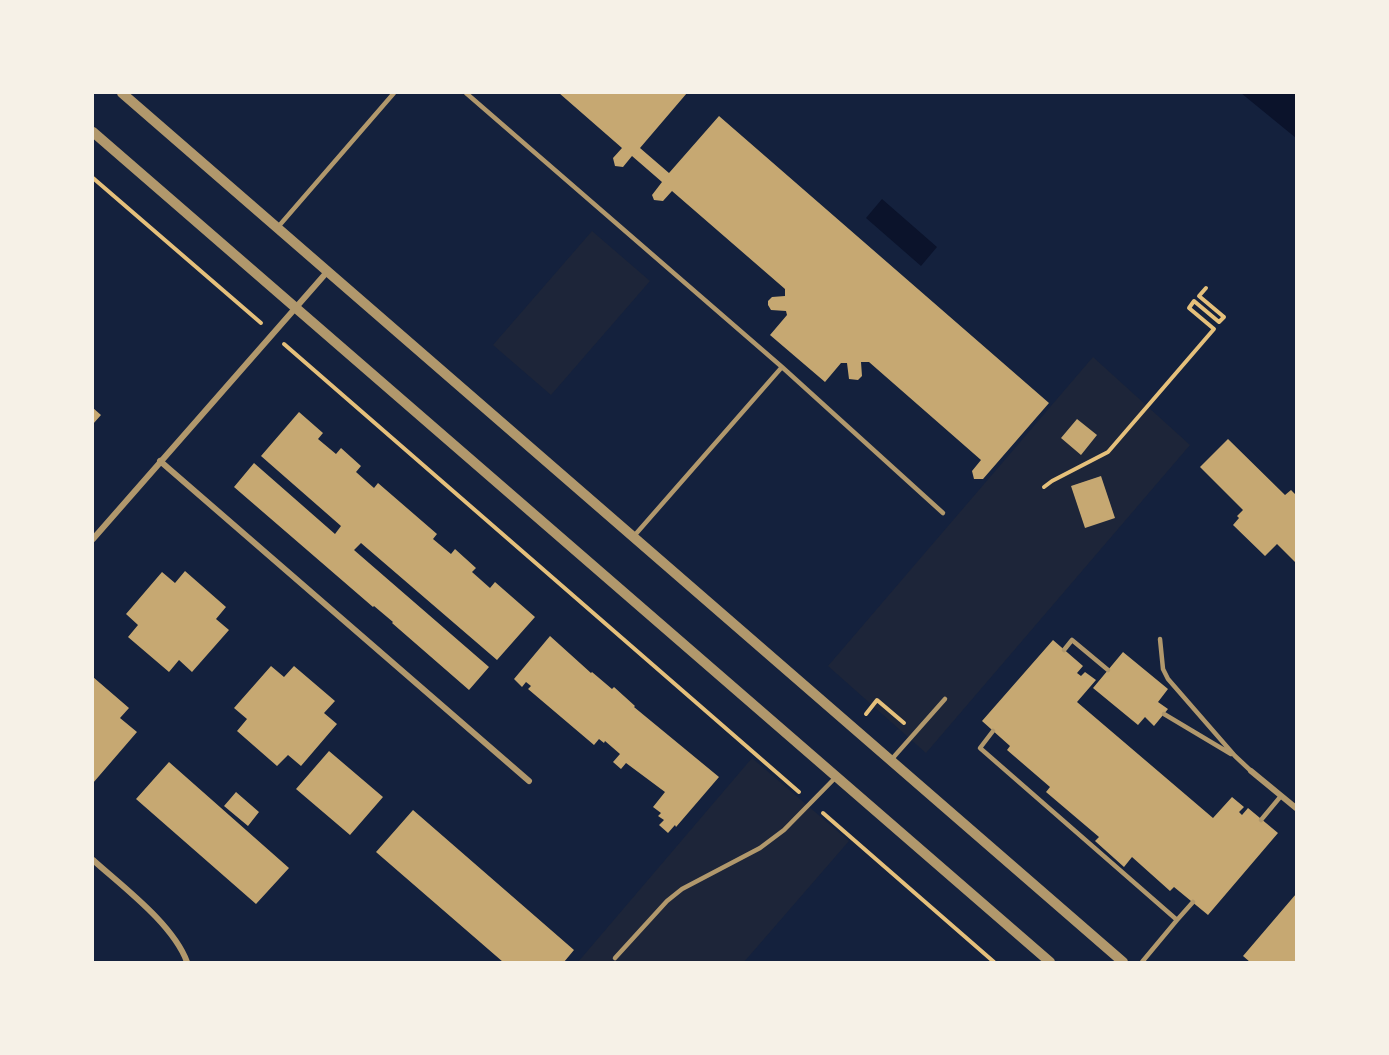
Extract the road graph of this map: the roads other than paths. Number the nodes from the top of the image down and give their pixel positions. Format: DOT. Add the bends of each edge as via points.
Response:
graph roads {
  1 [pos="122,93"];
  2 [pos="394,93"];
  3 [pos="466,93"];
  4 [pos="93,132"];
  5 [pos="278,228"];
  6 [pos="327,272"];
  7 [pos="295,307"];
  8 [pos="782,367"];
  9 [pos="160,461"];
  10 [pos="943,513"];
  11 [pos="633,538"];
  12 [pos="93,539"];
  13 [pos="1160,639"];
  14 [pos="1065,650"];
  15 [pos="1108,670"];
  16 [pos="945,699"];
  17 [pos="1164,714"];
  18 [pos="993,731"];
  19 [pos="1235,756"];
  20 [pos="891,760"];
  21 [pos="1251,771"];
  22 [pos="836,777"];
  23 [pos="529,781"];
  24 [pos="1281,796"];
  25 [pos="1296,808"];
  26 [pos="1262,819"];
  27 [pos="93,860"];
  28 [pos="1193,902"];
  29 [pos="1177,920"];
  30 [pos="615,958"];
  31 [pos="187,962"];
  32 [pos="1050,962"];
  33 [pos="1123,962"];
  34 [pos="1142,962"];
  1 -- 5 [label="street"];
  2 -- 5 [label="lane"];
  3 -- 8 [label="lane"];
  4 -- 7 [label="street"];
  5 -- 6 [label="street"];
  6 -- 7 [label="street"];
  6 -- 11 [label="street"];
  7 -- 9 [label="street"];
  7 -- 22 [label="street"];
  8 -- 10 [label="lane"];
  8 -- 11 [label="lane"];
  9 -- 12 [label="street"];
  9 -- 23 [label="street"];
  11 -- 20 [label="street"];
  13 -- 19 [label="lane" via="1160,657 1168,679"];
  14 -- 15 [label="lane" via="1072,640"];
  16 -- 20 [label="lane"];
  17 -- 19 [label="lane"];
  18 -- 29 [label="lane" via="980,748"];
  19 -- 21 [label="lane"];
  20 -- 33 [label="street"];
  21 -- 24 [label="street"];
  22 -- 30 [label="lane" via="784,830 760,848 667,901"];
  22 -- 32 [label="street"];
  24 -- 25 [label="street"];
  24 -- 26 [label="lane"];
  27 -- 31 [label="street" via="141,902 173,937"];
  28 -- 29 [label="lane"];
  29 -- 34 [label="lane"];
}
